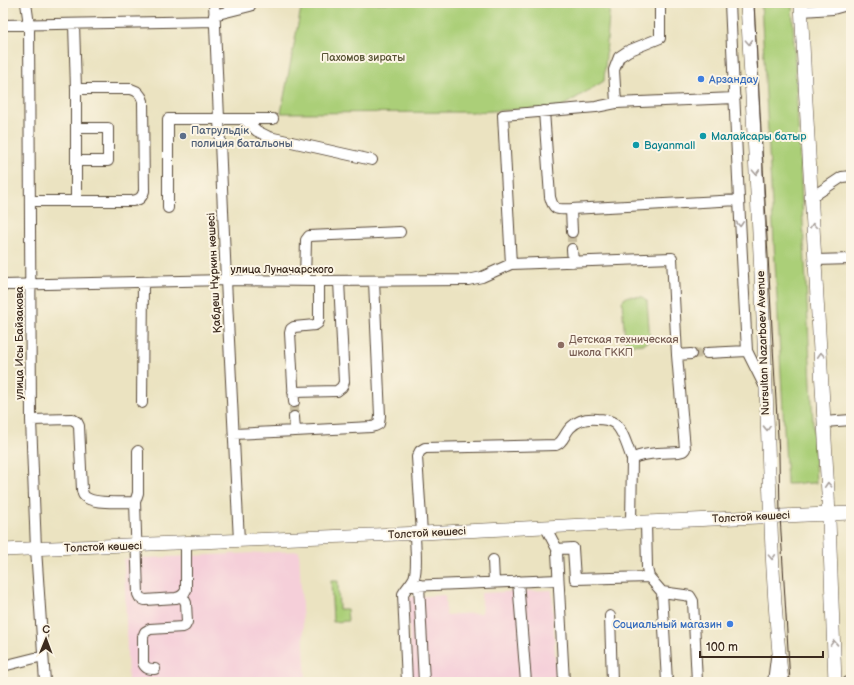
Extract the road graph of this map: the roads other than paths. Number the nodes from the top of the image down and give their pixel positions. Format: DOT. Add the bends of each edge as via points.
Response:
graph roads {
  1 [pos="26,3"];
  2 [pos="214,3"];
  3 [pos="251,3"];
  4 [pos="660,3"];
  5 [pos="730,3"];
  6 [pos="747,3"];
  7 [pos="851,4"];
  8 [pos="802,7"];
  9 [pos="215,18"];
  10 [pos="74,24"];
  11 [pos="3,25"];
  12 [pos="28,25"];
  13 [pos="76,89"];
  14 [pos="735,98"];
  15 [pos="616,103"];
  16 [pos="544,111"];
  17 [pos="219,119"];
  18 [pos="244,119"];
  19 [pos="273,119"];
  20 [pos="76,128"];
  21 [pos="372,160"];
  22 [pos="76,161"];
  23 [pos="851,176"];
  24 [pos="812,197"];
  25 [pos="739,200"];
  26 [pos="30,201"];
  27 [pos="76,201"];
  28 [pos="168,208"];
  29 [pos="571,209"];
  30 [pos="400,232"];
  31 [pos="572,232"];
  32 [pos="572,249"];
  33 [pos="851,259"];
  34 [pos="816,260"];
  35 [pos="573,262"];
  36 [pos="511,264"];
  37 [pos="226,280"];
  38 [pos="305,281"];
  39 [pos="319,281"];
  40 [pos="340,281"];
  41 [pos="374,281"];
  42 [pos="143,282"];
  43 [pos="30,284"];
  44 [pos="3,285"];
  45 [pos="747,351"];
  46 [pos="707,353"];
  47 [pos="690,354"];
  48 [pos="677,355"];
  49 [pos="766,389"];
  50 [pos="142,403"];
  51 [pos="294,417"];
  52 [pos="31,420"];
  53 [pos="851,420"];
  54 [pos="824,422"];
  55 [pos="295,431"];
  56 [pos="234,434"];
  57 [pos="138,451"];
  58 [pos="632,458"];
  59 [pos="136,502"];
  60 [pos="851,513"];
  61 [pos="829,514"];
  62 [pos="770,517"];
  63 [pos="646,522"];
  64 [pos="631,523"];
  65 [pos="546,528"];
  66 [pos="418,534"];
  67 [pos="239,541"];
  68 [pos="186,543"];
  69 [pos="137,545"];
  70 [pos="36,549"];
  71 [pos="557,549"];
  72 [pos="3,550"];
  73 [pos="493,560"];
  74 [pos="649,577"];
  75 [pos="558,580"];
  76 [pos="518,581"];
  77 [pos="494,582"];
  78 [pos="414,586"];
  79 [pos="662,592"];
  80 [pos="181,597"];
  81 [pos="610,616"];
  82 [pos="778,644"];
  83 [pos="43,656"];
  84 [pos="3,666"];
  85 [pos="155,669"];
  86 [pos="45,682"];
  87 [pos="407,682"];
  88 [pos="424,682"];
  89 [pos="526,682"];
  90 [pos="564,682"];
  91 [pos="612,682"];
  92 [pos="667,682"];
  93 [pos="697,682"];
  94 [pos="773,682"];
  95 [pos="782,682"];
  96 [pos="835,682"];
  97 [pos="848,682"];
  98 [pos="851,682"];
  1 -- 12 [label="street, улица Исы Байзакова"];
  2 -- 9 [label="street, Қабдеш Нұркин көшесі"];
  3 -- 9 [label="street" via="250,6"];
  4 -- 15 [label="street" via="660,38 619,57 614,70"];
  5 -- 14 [label="street"];
  6 -- 49 [label="main road, Nursultan Nazarbaev Avenue, one-way"];
  7 -- 8 [label="street" via="833,9"];
  8 -- 24 [label="main road"];
  9 -- 10 [label="street"];
  9 -- 17 [label="street, Қабдеш Нұркин көшесі"];
  10 -- 12 [label="street"];
  10 -- 13 [label="street"];
  11 -- 12 [label="street"];
  12 -- 26 [label="street, улица Исы Байзакова"];
  13 -- 20 [label="street"];
  13 -- 27 [label="street" via="131,89 142,97 144,191 139,200"];
  14 -- 15 [label="street"];
  14 -- 25 [label="street"];
  15 -- 16 [label="street"];
  16 -- 29 [label="street" via="550,198 557,209"];
  16 -- 36 [label="street" via="503,115"];
  17 -- 18 [label="street"];
  17 -- 28 [label="street" via="168,119"];
  17 -- 37 [label="street, Қабдеш Нұркин көшесі"];
  18 -- 19 [label="street"];
  18 -- 21 [label="street" via="257,131 269,137"];
  20 -- 22 [label="street"];
  20 -- 22 [label="street" via="108,128 108,161"];
  22 -- 27 [label="street"];
  23 -- 24 [label="street" via="842,177"];
  34 -- 24 [label="main road, one-way"];
  25 -- 29 [label="street"];
  25 -- 45 [label="street, one-way"];
  26 -- 27 [label="street"];
  26 -- 43 [label="street, улица Исы Байзакова"];
  29 -- 31 [label="street"];
  30 -- 38 [label="street" via="309,236 306,240"];
  32 -- 35 [label="street"];
  33 -- 34 [label="street"];
  54 -- 34 [label="main road, one-way"];
  35 -- 36 [label="street"];
  35 -- 48 [label="street" via="672,258"];
  36 -- 41 [label="street, улица Луначарского" via="482,277 468,280"];
  37 -- 38 [label="street, улица Луначарского"];
  37 -- 42 [label="street, улица Луначарского"];
  37 -- 56 [label="street, Қабдеш Нұркин көшесі"];
  38 -- 39 [label="street, улица Луначарского"];
  39 -- 40 [label="street, улица Луначарского"];
  39 -- 40 [label="street" via="318,323 294,327 290,332 293,397 337,391 342,387 344,382"];
  40 -- 41 [label="street, улица Луначарского"];
  41 -- 55 [label="street" via="379,424 372,427"];
  42 -- 43 [label="street, улица Луначарского"];
  42 -- 50 [label="street"];
  43 -- 44 [label="street, улица Луначарского"];
  43 -- 52 [label="street, улица Исы Байзакова"];
  45 -- 46 [label="street"];
  45 -- 49 [label="street"];
  47 -- 48 [label="street"];
  48 -- 58 [label="street" via="684,449 679,452"];
  49 -- 62 [label="main road, Nursultan Nazarbaev Avenue, one-way"];
  51 -- 55 [label="street"];
  52 -- 59 [label="street" via="77,422 83,496 96,502"];
  52 -- 70 [label="street, улица Исы Байзакова"];
  53 -- 54 [label="street"];
  61 -- 54 [label="main road, one-way"];
  55 -- 56 [label="street"];
  56 -- 67 [label="street, Қабдеш Нұркин көшесі"];
  57 -- 59 [label="street"];
  58 -- 64 [label="street"];
  58 -- 66 [label="street" via="620,429 614,423 589,418 569,428 562,442 556,445 425,448 417,457"];
  59 -- 69 [label="street"];
  60 -- 61 [label="main road, Толстой көшесі"];
  61 -- 62 [label="main road, Толстой көшесі"];
  96 -- 61 [label="main road, one-way"];
  62 -- 63 [label="main road, Толстой көшесі"];
  62 -- 82 [label="main road, Nursultan Nazarbaev Avenue, one-way"];
  63 -- 64 [label="main road, Толстой көшесі"];
  63 -- 74 [label="street"];
  64 -- 65 [label="main road, Толстой көшесі"];
  65 -- 66 [label="main road, Толстой көшесі"];
  65 -- 71 [label="street"];
  66 -- 67 [label="main road, Толстой көшесі"];
  66 -- 78 [label="street"];
  67 -- 68 [label="main road, Толстой көшесі"];
  68 -- 69 [label="main road, Толстой көшесі"];
  68 -- 80 [label="street" via="186,590"];
  69 -- 70 [label="main road, Толстой көшесі"];
  69 -- 80 [label="street" via="140,598 145,600"];
  70 -- 72 [label="main road, Толстой көшесі"];
  70 -- 83 [label="street, улица Исы Байзакова"];
  71 -- 74 [label="street" via="574,548 574,579"];
  71 -- 75 [label="street"];
  73 -- 77 [label="street"];
  74 -- 79 [label="street"];
  75 -- 76 [label="street"];
  75 -- 90 [label="street"];
  76 -- 77 [label="street"];
  76 -- 89 [label="street"];
  77 -- 78 [label="street"];
  78 -- 87 [label="street" via="405,589 403,594"];
  78 -- 88 [label="street"];
  79 -- 92 [label="street"];
  79 -- 93 [label="street" via="690,596 693,601"];
  80 -- 85 [label="street" via="186,603 186,626 150,629 143,637 143,663 147,669"];
  81 -- 91 [label="street"];
  82 -- 94 [label="street"];
  82 -- 95 [label="main road, Nursultan Nazarbaev Avenue"];
  83 -- 84 [label="street"];
  83 -- 86 [label="street, улица Исы Байзакова"];
  97 -- 98 [label="street"];
}
